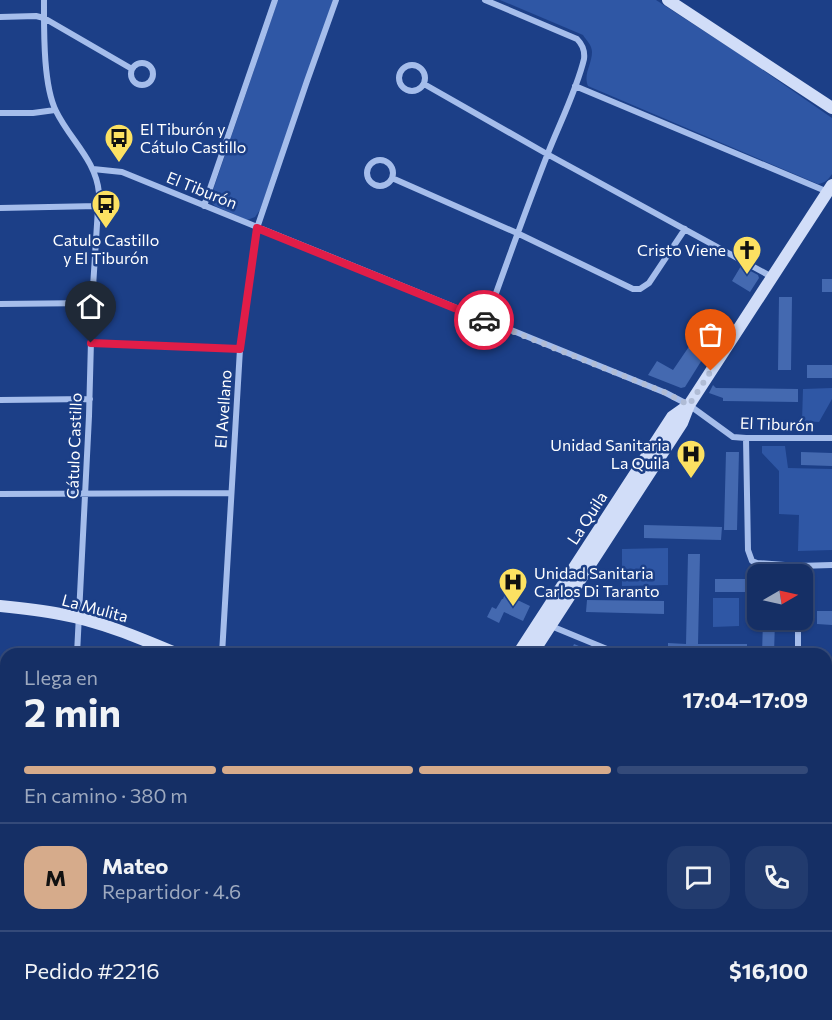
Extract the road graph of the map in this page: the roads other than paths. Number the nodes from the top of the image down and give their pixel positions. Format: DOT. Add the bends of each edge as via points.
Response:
graph roads {
  1 [pos="44,0"];
  2 [pos="275,0"];
  3 [pos="336,0"];
  4 [pos="485,0"];
  5 [pos="668,0"];
  6 [pos="0,17"];
  7 [pos="44,18"];
  8 [pos="132,69"];
  9 [pos="424,84"];
  10 [pos="575,86"];
  11 [pos="832,108"];
  12 [pos="55,110"];
  13 [pos="0,113"];
  14 [pos="548,154"];
  15 [pos="93,169"];
  16 [pos="392,178"];
  17 [pos="830,189"];
  18 [pos="98,206"];
  19 [pos="204,206"];
  20 [pos="0,208"];
  21 [pos="257,228"];
  22 [pos="685,229"];
  23 [pos="517,233"];
  24 [pos="772,278"];
  25 [pos="92,303"];
  26 [pos="0,304"];
  27 [pos="486,321"];
  28 [pos="91,343"];
  29 [pos="240,349"];
  30 [pos="90,399"];
  31 [pos="0,400"];
  32 [pos="689,405"];
  33 [pos="746,438"];
  34 [pos="832,438"];
  35 [pos="86,493"];
  36 [pos="231,493"];
  37 [pos="0,494"];
  38 [pos="771,564"];
  39 [pos="832,565"];
  40 [pos="813,566"];
  41 [pos="0,606"];
  42 [pos="78,618"];
  43 [pos="545,623"];
  44 [pos="798,630"];
  45 [pos="77,648"];
  46 [pos="163,648"];
  47 [pos="222,648"];
  48 [pos="523,648"];
  49 [pos="535,648"];
  50 [pos="605,648"];
  51 [pos="798,648"];
  1 -- 7 [label="street, Cátulo Castillo"];
  2 -- 19 [label="street"];
  3 -- 21 [label="street, El Avellano"];
  4 -- 10 [label="street" via="577,39 584,59"];
  5 -- 11 [label="main road"];
  6 -- 7 [label="street"];
  7 -- 8 [label="street"];
  7 -- 12 [label="street, Cátulo Castillo" via="46,70"];
  9 -- 9 [label="street" via="425,76 417,66 405,67 400,74 402,87 409,91"];
  9 -- 14 [label="street"];
  10 -- 14 [label="street"];
  10 -- 17 [label="street"];
  12 -- 13 [label="street"];
  12 -- 15 [label="street, Cátulo Castillo"];
  14 -- 22 [label="street"];
  14 -- 23 [label="street"];
  15 -- 18 [label="street, Cátulo Castillo" via="98,182"];
  15 -- 19 [label="street, El Tiburón" via="122,172"];
  16 -- 16 [label="street" via="387,163 374,161 368,167 368,180 374,185 382,186"];
  16 -- 23 [label="street"];
  17 -- 24 [label="main road, La Quila"];
  18 -- 20 [label="street"];
  18 -- 25 [label="street, Cátulo Castillo"];
  19 -- 21 [label="street, El Tiburón"];
  21 -- 27 [label="street, El Tiburón"];
  21 -- 29 [label="street, El Avellano"];
  22 -- 23 [label="street" via="649,283 640,289"];
  22 -- 24 [label="street"];
  23 -- 27 [label="street"];
  24 -- 32 [label="main road, La Quila"];
  25 -- 26 [label="street"];
  25 -- 28 [label="street, Cátulo Castillo"];
  27 -- 32 [label="street, El Tiburón"];
  28 -- 29 [label="street"];
  28 -- 30 [label="street, Cátulo Castillo"];
  29 -- 36 [label="street, El Avellano"];
  30 -- 31 [label="street"];
  30 -- 35 [label="street, Cátulo Castillo"];
  32 -- 33 [label="street, El Tiburón" via="733,437"];
  32 -- 43 [label="main road, La Quila" via="672,417"];
  33 -- 34 [label="street, El Tiburón"];
  33 -- 38 [label="street" via="749,556 757,563"];
  35 -- 36 [label="street"];
  35 -- 37 [label="street"];
  35 -- 42 [label="street, Cátulo Castillo"];
  36 -- 47 [label="street, El Avellano"];
  39 -- 40 [label="street"];
  41 -- 42 [label="main road, La Mulita"];
  42 -- 45 [label="street, Cátulo Castillo"];
  42 -- 46 [label="main road, La Mulita"];
  43 -- 48 [label="main road, La Quila"];
  43 -- 49 [label="main road, La Quila"];
  43 -- 50 [label="street"];
  44 -- 51 [label="street"];
}
